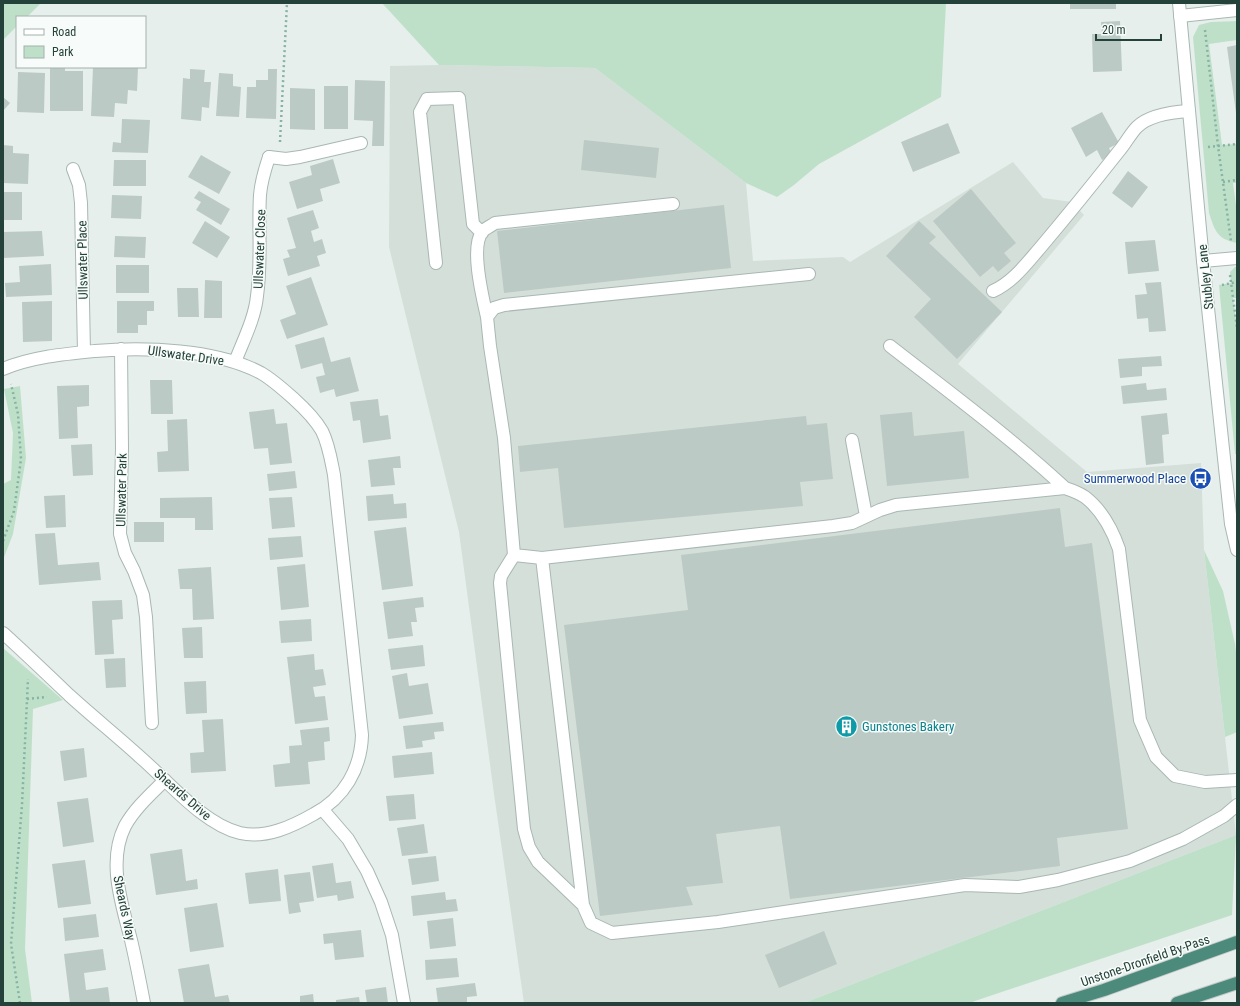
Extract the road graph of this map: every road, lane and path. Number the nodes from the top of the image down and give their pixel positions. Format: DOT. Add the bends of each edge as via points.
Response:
graph roads {
  1 [pos="287,3"];
  2 [pos="1179,3"];
  3 [pos="1237,10"];
  4 [pos="1204,13"];
  5 [pos="1180,16"];
  6 [pos="1189,111"];
  7 [pos="360,142"];
  8 [pos="1237,144"];
  9 [pos="1218,146"];
  10 [pos="1192,149"];
  11 [pos="269,157"];
  12 [pos="73,169"];
  13 [pos="1237,180"];
  14 [pos="1223,182"];
  15 [pos="673,204"];
  16 [pos="482,232"];
  17 [pos="1233,259"];
  18 [pos="1203,261"];
  19 [pos="436,263"];
  20 [pos="809,274"];
  21 [pos="994,291"];
  22 [pos="487,317"];
  23 [pos="1237,328"];
  24 [pos="890,346"];
  25 [pos="121,349"];
  26 [pos="84,352"];
  27 [pos="235,362"];
  28 [pos="5,369"];
  29 [pos="852,440"];
  30 [pos="1065,488"];
  31 [pos="866,516"];
  32 [pos="3,541"];
  33 [pos="1237,550"];
  34 [pos="514,555"];
  35 [pos="542,558"];
  36 [pos="346,596"];
  37 [pos="3,633"];
  38 [pos="29,657"];
  39 [pos="152,723"];
  40 [pos="165,780"];
  41 [pos="1237,780"];
  42 [pos="1237,805"];
  43 [pos="323,810"];
  44 [pos="583,905"];
  45 [pos="1237,942"];
  46 [pos="1237,983"];
  47 [pos="20,1003"];
  48 [pos="144,1003"];
  49 [pos="404,1003"];
  50 [pos="1062,1003"];
  51 [pos="1177,1003"];
  1 -- 11 [label="path" via="279,145"];
  2 -- 5 [label="street, Stubley Lane"];
  3 -- 4 [label="street"];
  4 -- 5 [label="street"];
  4 -- 9 [label="path"];
  5 -- 6 [label="street, Stubley Lane"];
  6 -- 10 [label="street, Stubley Lane"];
  6 -- 21 [label="street" via="1171,112 1137,126 1127,142 1019,272 1004,286"];
  7 -- 11 [label="street" via="300,157"];
  8 -- 9 [label="path"];
  9 -- 10 [label="path"];
  9 -- 14 [label="path"];
  10 -- 18 [label="street, Stubley Lane"];
  11 -- 27 [label="street, Ullswater Close" via="260,195 260,269 257,298"];
  12 -- 26 [label="street, Ullswater Place" via="81,203"];
  13 -- 14 [label="path"];
  14 -- 17 [label="path"];
  15 -- 16 [label="street" via="495,223"];
  16 -- 19 [label="street" via="473,224 459,98 427,99 420,112"];
  16 -- 22 [label="street" via="477,245 479,279"];
  17 -- 18 [label="street"];
  17 -- 23 [label="path"];
  18 -- 33 [label="street, Stubley Lane" via="1231,524"];
  20 -- 22 [label="street" via="504,305 494,308"];
  22 -- 34 [label="street" via="504,438"];
  24 -- 30 [label="street" via="1011,441"];
  25 -- 26 [label="street, Ullswater Drive"];
  25 -- 27 [label="street, Ullswater Drive" via="166,350"];
  25 -- 39 [label="street, Ullswater Park" via="120,534 125,553 143,595"];
  26 -- 28 [label="street, Ullswater Drive" via="30,360"];
  27 -- 36 [label="street, Ullswater Drive" via="261,373 284,390 306,410 321,431 329,450 334,475"];
  28 -- 32 [label="path" via="18,414 21,459 14,511"];
  29 -- 31 [label="street"];
  30 -- 31 [label="street" via="896,506"];
  30 -- 41 [label="street" via="1084,496 1100,513 1117,543 1140,720 1156,758 1175,776 1206,782"];
  31 -- 35 [label="street" via="852,523 833,526"];
  34 -- 35 [label="street"];
  34 -- 44 [label="street" via="501,576 500,584 524,829 529,847 538,862"];
  35 -- 44 [label="street"];
  36 -- 43 [label="street, Sheards Drive" via="362,750 350,781"];
  37 -- 38 [label="street, Sheards Drive"];
  38 -- 40 [label="street, Sheards Drive"];
  38 -- 47 [label="path" via="22,805 11,944"];
  40 -- 43 [label="street, Sheards Drive" via="194,808 219,824 240,833 278,831"];
  40 -- 48 [label="street, Sheards Way" via="136,810 125,827 118,846 116,869 121,902 132,941"];
  42 -- 44 [label="street" via="1224,816 1183,839 1130,861 1058,880 1019,887 965,885 718,922 612,933 591,923"];
  43 -- 49 [label="street" via="348,839 381,902 392,935"];
  45 -- 50 [label="highway, Unstone-Dronfield By-Pass"];
  46 -- 51 [label="highway"];
}
